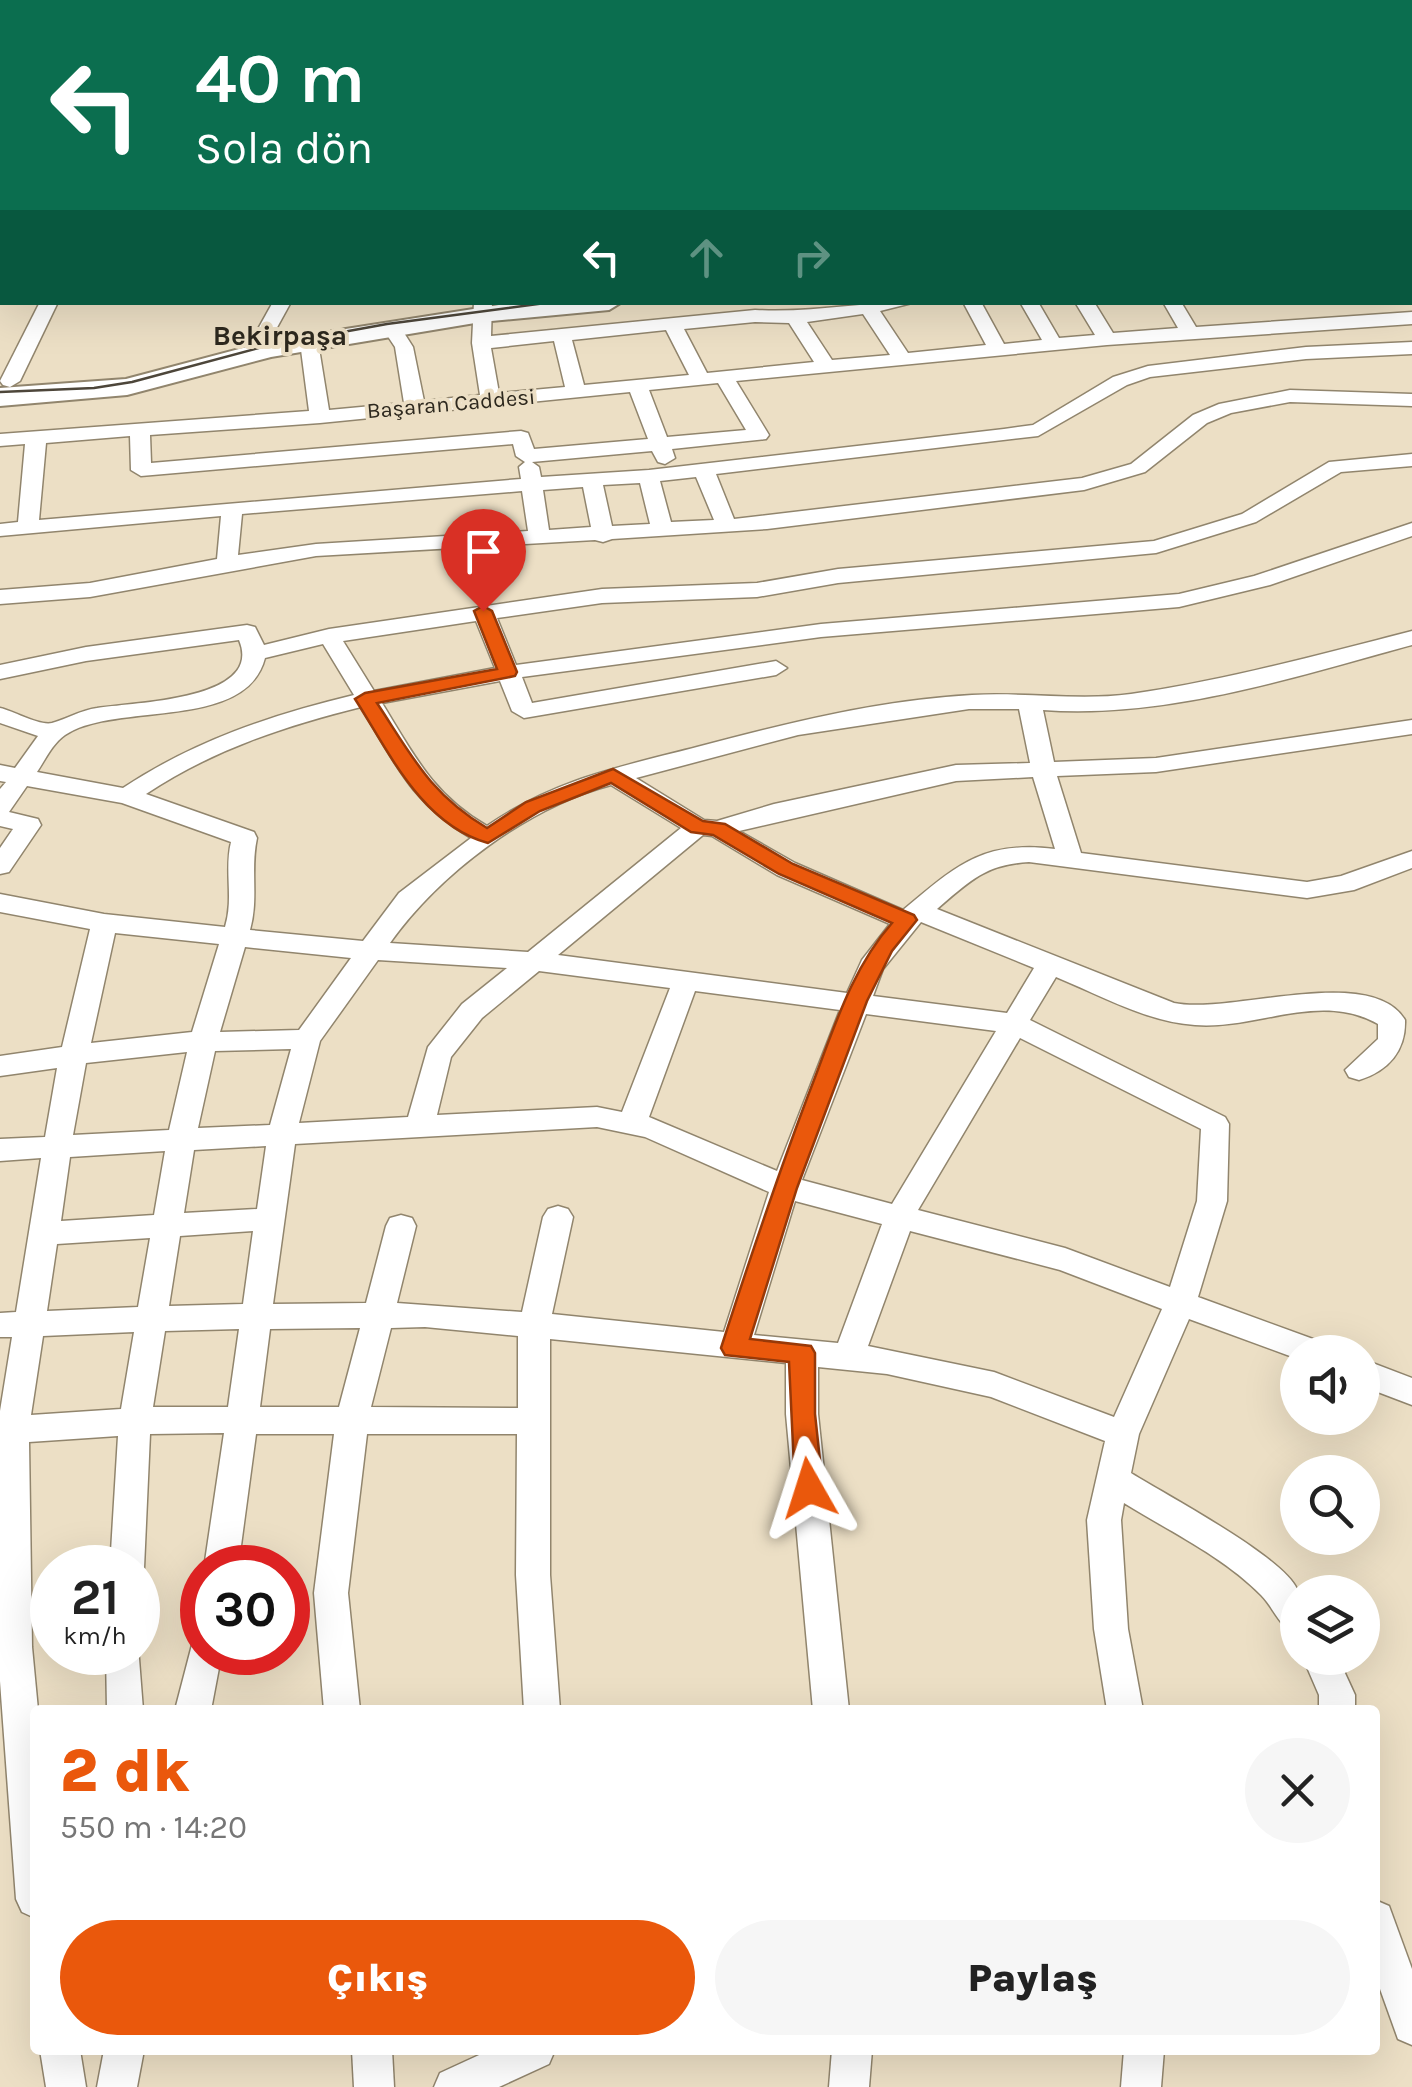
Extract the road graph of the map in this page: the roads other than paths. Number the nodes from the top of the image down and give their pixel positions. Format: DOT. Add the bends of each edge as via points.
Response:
graph roads {
  1 [pos="46,305"];
  2 [pos="280,305"];
  3 [pos="508,305"];
  4 [pos="865,305"];
  5 [pos="974,305"];
  6 [pos="1030,305"];
  7 [pos="1086,305"];
  8 [pos="1174,305"];
  9 [pos="1278,305"];
  10 [pos="1328,305"];
  11 [pos="474,306"];
  12 [pos="795,318"];
  13 [pos="1409,322"];
  14 [pos="1338,324"];
  15 [pos="674,326"];
  16 [pos="1291,326"];
  17 [pos="392,328"];
  18 [pos="1190,333"];
  19 [pos="562,337"];
  20 [pos="262,338"];
  21 [pos="1107,339"];
  22 [pos="309,342"];
  23 [pos="480,343"];
  24 [pos="1054,344"];
  25 [pos="1412,348"];
  26 [pos="996,349"];
  27 [pos="902,358"];
  28 [pos="827,367"];
  29 [pos="726,379"];
  30 [pos="702,381"];
  31 [pos="3,386"];
  32 [pos="638,387"];
  33 [pos="576,393"];
  34 [pos="502,400"];
  35 [pos="1412,400"];
  36 [pos="415,407"];
  37 [pos="348,414"];
  38 [pos="320,416"];
  39 [pos="140,429"];
  40 [pos="36,438"];
  41 [pos="0,440"];
  42 [pos="660,445"];
  43 [pos="524,446"];
  44 [pos="350,450"];
  45 [pos="1412,460"];
  46 [pos="704,471"];
  47 [pos="660,475"];
  48 [pos="592,480"];
  49 [pos="534,484"];
  50 [pos="352,496"];
  51 [pos="232,508"];
  52 [pos="726,526"];
  53 [pos="28,527"];
  54 [pos="1412,529"];
  55 [pos="0,530"];
  56 [pos="662,531"];
  57 [pos="604,536"];
  58 [pos="540,538"];
  59 [pos="227,563"];
  60 [pos="0,596"];
  61 [pos="483,611"];
  62 [pos="328,636"];
  63 [pos="1412,638"];
  64 [pos="255,654"];
  65 [pos="776,668"];
  66 [pos="0,672"];
  67 [pos="508,672"];
  68 [pos="365,699"];
  69 [pos="1030,703"];
  70 [pos="0,715"];
  71 [pos="1412,727"];
  72 [pos="52,733"];
  73 [pos="1043,769"];
  74 [pos="11,774"];
  75 [pos="613,775"];
  76 [pos="127,796"];
  77 [pos="0,807"];
  78 [pos="0,818"];
  79 [pos="708,828"];
  80 [pos="488,837"];
  81 [pos="1070,858"];
  82 [pos="1412,860"];
  83 [pos="0,866"];
  84 [pos="0,903"];
  85 [pos="912,916"];
  86 [pos="104,922"];
  87 [pos="234,937"];
  88 [pos="369,951"];
  89 [pos="535,961"];
  90 [pos="1050,964"];
  91 [pos="686,980"];
  92 [pos="856,1001"];
  93 [pos="1015,1024"];
  94 [pos="307,1039"];
  95 [pos="203,1042"];
  96 [pos="73,1054"];
  97 [pos="0,1066"];
  98 [pos="1359,1070"];
  99 [pos="632,1124"];
  100 [pos="420,1127"];
  101 [pos="282,1134"];
  102 [pos="181,1140"];
  103 [pos="60,1146"];
  104 [pos="0,1150"];
  105 [pos="785,1188"];
  106 [pos="900,1216"];
  107 [pos="558,1217"];
  108 [pos="271,1218"];
  109 [pos="168,1225"];
  110 [pos="401,1226"];
  111 [pos="44,1233"];
  112 [pos="1181,1301"];
  113 [pos="378,1316"];
  114 [pos="258,1317"];
  115 [pos="154,1319"];
  116 [pos="14,1324"];
  117 [pos="534,1325"];
  118 [pos="1280,1339"];
  119 [pos="734,1348"];
  120 [pos="802,1353"];
  121 [pos="849,1357"];
  122 [pos="1380,1379"];
  123 [pos="1412,1392"];
  124 [pos="243,1420"];
  125 [pos="352,1420"];
  126 [pos="534,1421"];
  127 [pos="135,1422"];
  128 [pos="6,1430"];
  129 [pos="1123,1434"];
  130 [pos="1114,1480"];
  131 [pos="128,1545"];
  132 [pos="224,1545"];
  133 [pos="1280,1594"];
  134 [pos="124,1675"];
  135 [pos="200,1675"];
  136 [pos="1328,1675"];
  137 [pos="125,1705"];
  138 [pos="194,1705"];
  139 [pos="342,1705"];
  140 [pos="542,1705"];
  141 [pos="831,1705"];
  142 [pos="1125,1705"];
  143 [pos="1337,1705"];
  144 [pos="30,1836"];
  145 [pos="1380,1935"];
  146 [pos="1400,1998"];
  147 [pos="61,2055"];
  148 [pos="123,2055"];
  149 [pos="372,2055"];
  150 [pos="523,2055"];
  151 [pos="852,2055"];
  152 [pos="1144,2055"];
  153 [pos="66,2087"];
  154 [pos="117,2087"];
  155 [pos="374,2087"];
  156 [pos="454,2087"];
  157 [pos="849,2087"];
  158 [pos="1142,2087"];
  1 -- 31 [label="street"];
  2 -- 20 [label="street"];
  3 -- 11 [label="main road"];
  4 -- 12 [label="street"];
  4 -- 27 [label="street"];
  5 -- 26 [label="street"];
  6 -- 24 [label="street"];
  7 -- 21 [label="street"];
  8 -- 18 [label="street"];
  9 -- 16 [label="street"];
  10 -- 14 [label="street"];
  11 -- 17 [label="main road"];
  11 -- 20 [label="main road"];
  11 -- 23 [label="street"];
  12 -- 15 [label="street"];
  12 -- 28 [label="street"];
  13 -- 14 [label="street, Başaran Caddesi"];
  14 -- 16 [label="street, Başaran Caddesi"];
  15 -- 19 [label="street"];
  15 -- 30 [label="street"];
  16 -- 18 [label="street, Başaran Caddesi"];
  17 -- 22 [label="main road"];
  17 -- 36 [label="street" via="404,346"];
  18 -- 21 [label="street, Başaran Caddesi"];
  19 -- 23 [label="street"];
  19 -- 33 [label="street"];
  20 -- 31 [label="main road" via="148,370"];
  21 -- 24 [label="street, Başaran Caddesi"];
  22 -- 31 [label="main road" via="141,384"];
  22 -- 38 [label="street"];
  23 -- 34 [label="street"];
  24 -- 26 [label="street, Başaran Caddesi"];
  25 -- 46 [label="street" via="1148,372 1120,380 1038,430"];
  26 -- 27 [label="street, Başaran Caddesi"];
  27 -- 28 [label="street, Başaran Caddesi"];
  28 -- 29 [label="street, Başaran Caddesi"];
  29 -- 30 [label="street, Başaran Caddesi"];
  29 -- 42 [label="street" via="759,435"];
  30 -- 32 [label="street, Başaran Caddesi"];
  32 -- 33 [label="street, Başaran Caddesi"];
  32 -- 42 [label="street"];
  33 -- 34 [label="street, Başaran Caddesi"];
  34 -- 36 [label="street, Başaran Caddesi"];
  34 -- 43 [label="street"];
  35 -- 52 [label="street" via="1333,395 1246,402 1212,412 1156,456 1114,478"];
  36 -- 37 [label="street, Başaran Caddesi"];
  37 -- 38 [label="street, Başaran Caddesi"];
  37 -- 44 [label="street"];
  38 -- 39 [label="street, Başaran Caddesi"];
  39 -- 40 [label="street, Başaran Caddesi"];
  39 -- 44 [label="street" via="142,470"];
  40 -- 41 [label="street, Başaran Caddesi"];
  40 -- 53 [label="street"];
  42 -- 43 [label="street"];
  42 -- 47 [label="street"];
  43 -- 44 [label="street"];
  43 -- 49 [label="street"];
  44 -- 50 [label="street"];
  45 -- 61 [label="street" via="1336,466 1249,518 1156,547 838,576 757,590 602,596"];
  46 -- 47 [label="street"];
  46 -- 52 [label="street"];
  47 -- 48 [label="street"];
  47 -- 56 [label="street"];
  48 -- 49 [label="street"];
  48 -- 57 [label="street"];
  49 -- 50 [label="street"];
  49 -- 58 [label="street"];
  50 -- 51 [label="street"];
  51 -- 53 [label="street"];
  51 -- 59 [label="street"];
  52 -- 56 [label="street"];
  53 -- 55 [label="street"];
  54 -- 67 [label="street" via="1211,594 786,634"];
  56 -- 57 [label="street"];
  57 -- 58 [label="street"];
  58 -- 59 [label="street" via="356,546"];
  59 -- 60 [label="street" via="90,590"];
  61 -- 62 [label="street"];
  61 -- 67 [label="street"];
  62 -- 64 [label="street"];
  62 -- 68 [label="street"];
  63 -- 69 [label="street" via="1187,692 1084,706"];
  64 -- 66 [label="street" via="247,632"];
  64 -- 72 [label="street" via="238,682 212,695 94,715"];
  65 -- 67 [label="street" via="524,710"];
  67 -- 68 [label="street"];
  68 -- 76 [label="street" via="225,742"];
  68 -- 80 [label="street" via="425,792"];
  69 -- 73 [label="street"];
  69 -- 75 [label="street" via="930,706 807,726"];
  70 -- 72 [label="street"];
  71 -- 73 [label="street" via="1156,765"];
  72 -- 74 [label="street"];
  73 -- 79 [label="street" via="956,772"];
  73 -- 81 [label="street"];
  74 -- 76 [label="street"];
  74 -- 77 [label="street"];
  75 -- 79 [label="street"];
  75 -- 80 [label="street" via="533,806"];
  76 -- 87 [label="street" via="242,835 238,873 244,906"];
  78 -- 83 [label="street" via="29,825"];
  79 -- 85 [label="street" via="786,869"];
  79 -- 89 [label="street"];
  80 -- 88 [label="street" via="419,888"];
  81 -- 82 [label="street" via="1307,890"];
  81 -- 85 [label="street" via="986,860"];
  84 -- 86 [label="street"];
  85 -- 90 [label="street"];
  85 -- 92 [label="street" via="882,947"];
  86 -- 87 [label="street"];
  86 -- 96 [label="street"];
  87 -- 88 [label="street"];
  87 -- 95 [label="street"];
  88 -- 89 [label="street"];
  88 -- 94 [label="street"];
  89 -- 91 [label="street"];
  89 -- 100 [label="street" via="472,1011 438,1054"];
  90 -- 93 [label="street"];
  90 -- 98 [label="street" via="1182,1014 1308,1002 1377,1009 1391,1020 1392,1042"];
  91 -- 92 [label="street"];
  91 -- 99 [label="street"];
  92 -- 93 [label="street"];
  92 -- 105 [label="street"];
  93 -- 106 [label="street"];
  93 -- 112 [label="street" via="1215,1124 1212,1201"];
  94 -- 95 [label="street"];
  94 -- 101 [label="street"];
  95 -- 96 [label="street"];
  95 -- 102 [label="street"];
  96 -- 97 [label="street"];
  96 -- 103 [label="street"];
  99 -- 100 [label="street" via="596,1117"];
  99 -- 105 [label="street"];
  100 -- 101 [label="street"];
  101 -- 102 [label="street"];
  101 -- 108 [label="street"];
  102 -- 103 [label="street"];
  102 -- 109 [label="street"];
  103 -- 104 [label="street"];
  103 -- 111 [label="street"];
  105 -- 106 [label="street"];
  105 -- 119 [label="street"];
  106 -- 112 [label="street" via="1018,1246"];
  106 -- 121 [label="street"];
  107 -- 117 [label="street"];
  108 -- 109 [label="street"];
  108 -- 114 [label="street"];
  109 -- 111 [label="street"];
  109 -- 115 [label="street"];
  110 -- 113 [label="street"];
  111 -- 116 [label="street"];
  112 -- 118 [label="street"];
  112 -- 129 [label="street"];
  113 -- 114 [label="street"];
  113 -- 117 [label="street"];
  113 -- 125 [label="street"];
  114 -- 115 [label="street"];
  114 -- 124 [label="street"];
  115 -- 116 [label="street"];
  115 -- 127 [label="street"];
  116 -- 128 [label="street"];
  117 -- 119 [label="street"];
  117 -- 126 [label="street"];
  119 -- 120 [label="street"];
  120 -- 121 [label="street"];
  120 -- 141 [label="street"];
  121 -- 129 [label="street" via="994,1385"];
  122 -- 123 [label="street"];
  124 -- 125 [label="street"];
  124 -- 127 [label="street"];
  124 -- 132 [label="street"];
  125 -- 126 [label="street"];
  125 -- 139 [label="street" via="331,1593"];
  126 -- 140 [label="street" via="532,1575"];
  127 -- 128 [label="street"];
  127 -- 131 [label="street"];
  128 -- 144 [label="street"];
  129 -- 130 [label="street"];
  130 -- 133 [label="street" via="1229,1551"];
  130 -- 142 [label="street" via="1104,1520 1111,1629"];
  134 -- 137 [label="street"];
  135 -- 138 [label="street"];
  136 -- 143 [label="street"];
  145 -- 146 [label="street"];
  147 -- 153 [label="street"];
  148 -- 154 [label="street"];
  149 -- 155 [label="street"];
  150 -- 156 [label="street"];
  151 -- 157 [label="street"];
  152 -- 158 [label="street"];
}
